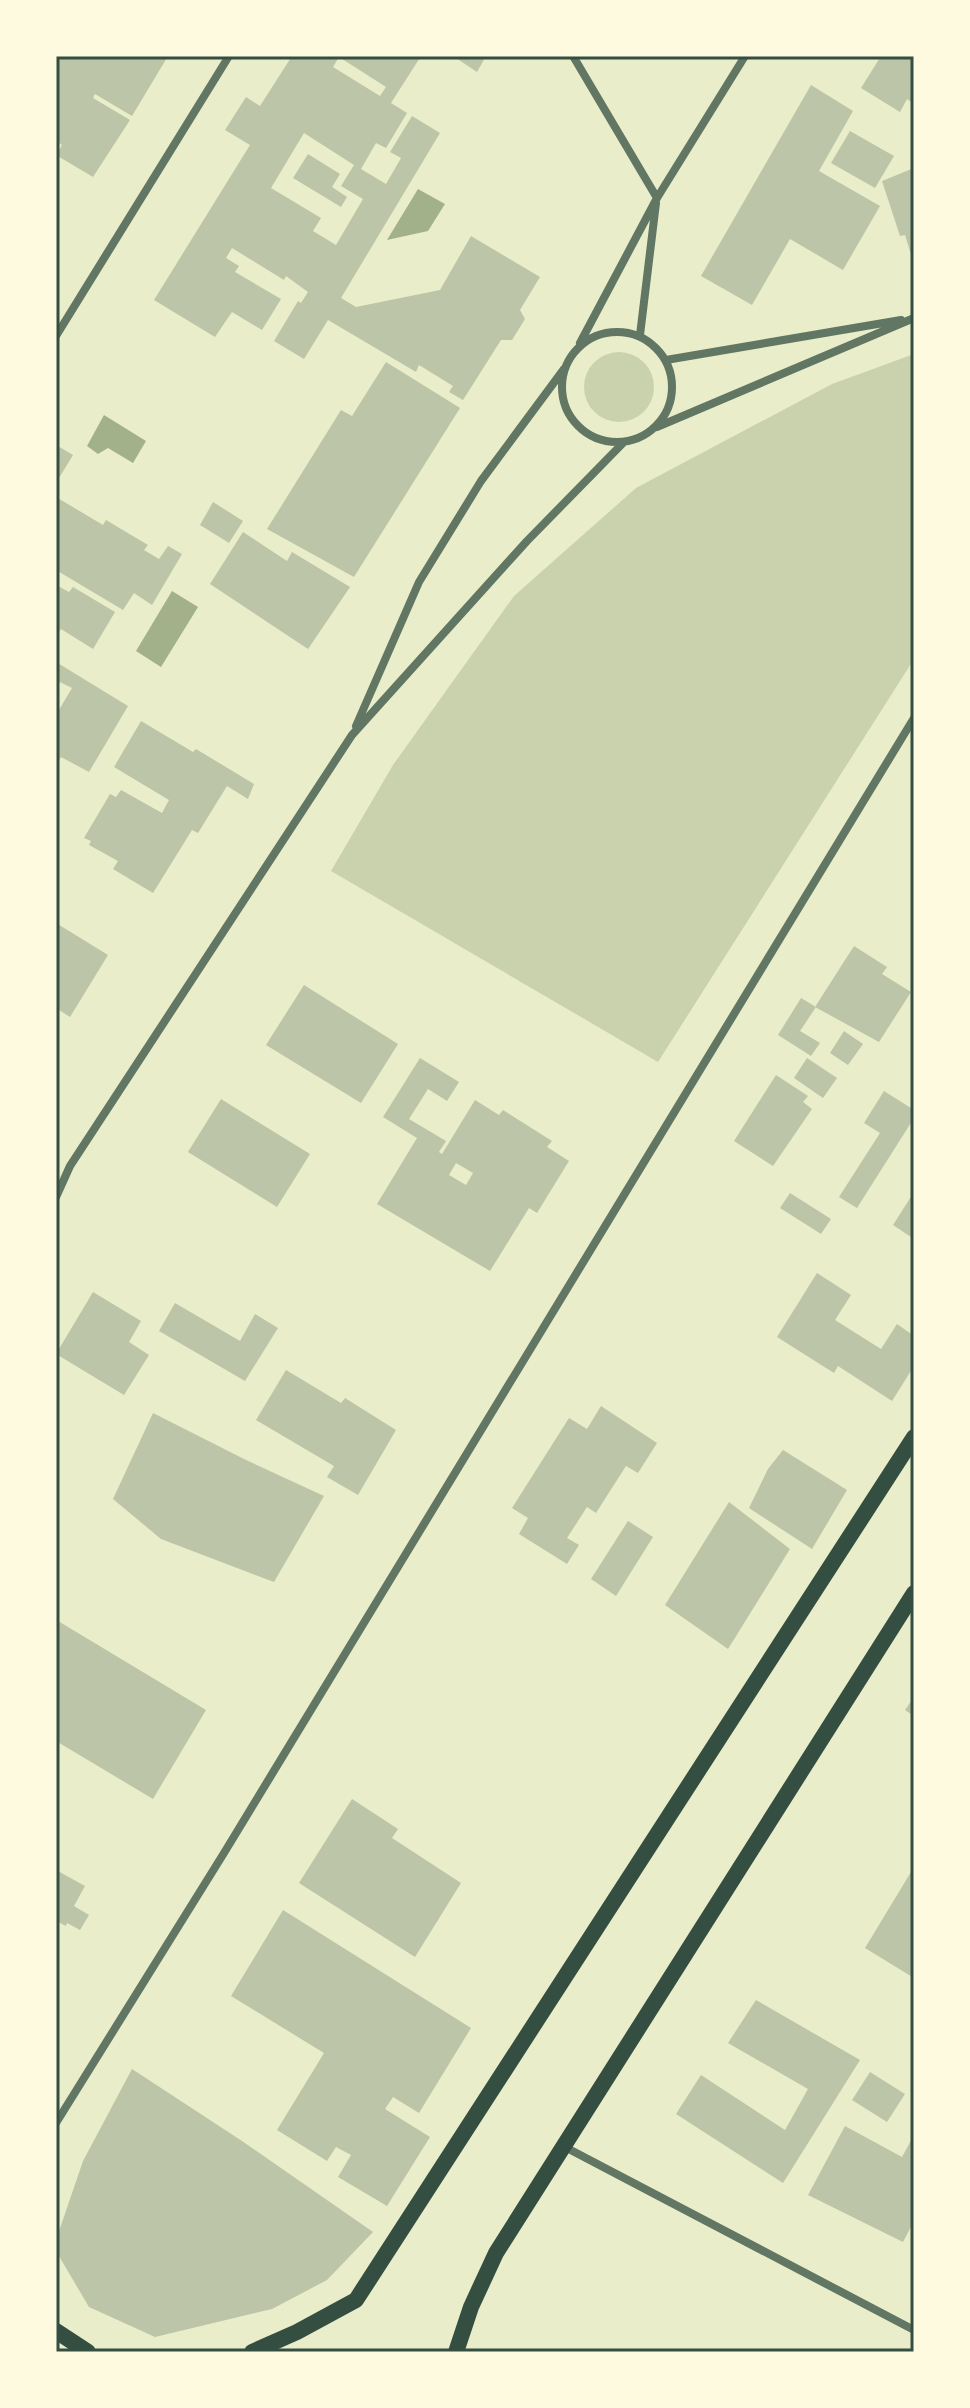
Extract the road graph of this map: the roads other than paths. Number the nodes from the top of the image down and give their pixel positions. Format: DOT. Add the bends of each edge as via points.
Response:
graph roads {
  1 [pos="229,56"];
  2 [pos="573,56"];
  3 [pos="745,56"];
  4 [pos="657,198"];
  5 [pos="914,318"];
  6 [pos="640,335"];
  7 [pos="56,336"];
  8 [pos="577,348"];
  9 [pos="666,360"];
  10 [pos="564,369"];
  11 [pos="656,427"];
  12 [pos="624,442"];
  13 [pos="914,718"];
  14 [pos="352,735"];
  15 [pos="70,1166"];
  16 [pos="56,1180"];
  17 [pos="56,1197"];
  18 [pos="914,1437"];
  19 [pos="914,1593"];
  20 [pos="56,2123"];
  21 [pos="563,2145"];
  22 [pos="914,2330"];
  23 [pos="56,2331"];
  24 [pos="88,2352"];
  25 [pos="252,2352"];
  26 [pos="456,2352"];
  1 -- 7 [label="street"];
  2 -- 4 [label="street"];
  3 -- 4 [label="street"];
  4 -- 6 [label="street"];
  4 -- 8 [label="street"];
  5 -- 9 [label="street"];
  5 -- 11 [label="street"];
  6 -- 8 [label="street" via="603,332"];
  6 -- 9 [label="street"];
  8 -- 10 [label="street"];
  9 -- 11 [label="street" via="673,395"];
  10 -- 12 [label="street" via="564,406 574,422 605,441"];
  10 -- 14 [label="street" via="481,481 419,582"];
  11 -- 12 [label="street"];
  12 -- 14 [label="street"];
  13 -- 20 [label="street"];
  14 -- 15 [label="street"];
  15 -- 16 [label="street"];
  15 -- 17 [label="street"];
  18 -- 25 [label="main road" via="356,2300"];
  19 -- 21 [label="main road"];
  21 -- 22 [label="street"];
  21 -- 26 [label="main road" via="496,2253"];
  23 -- 24 [label="main road"];
}
